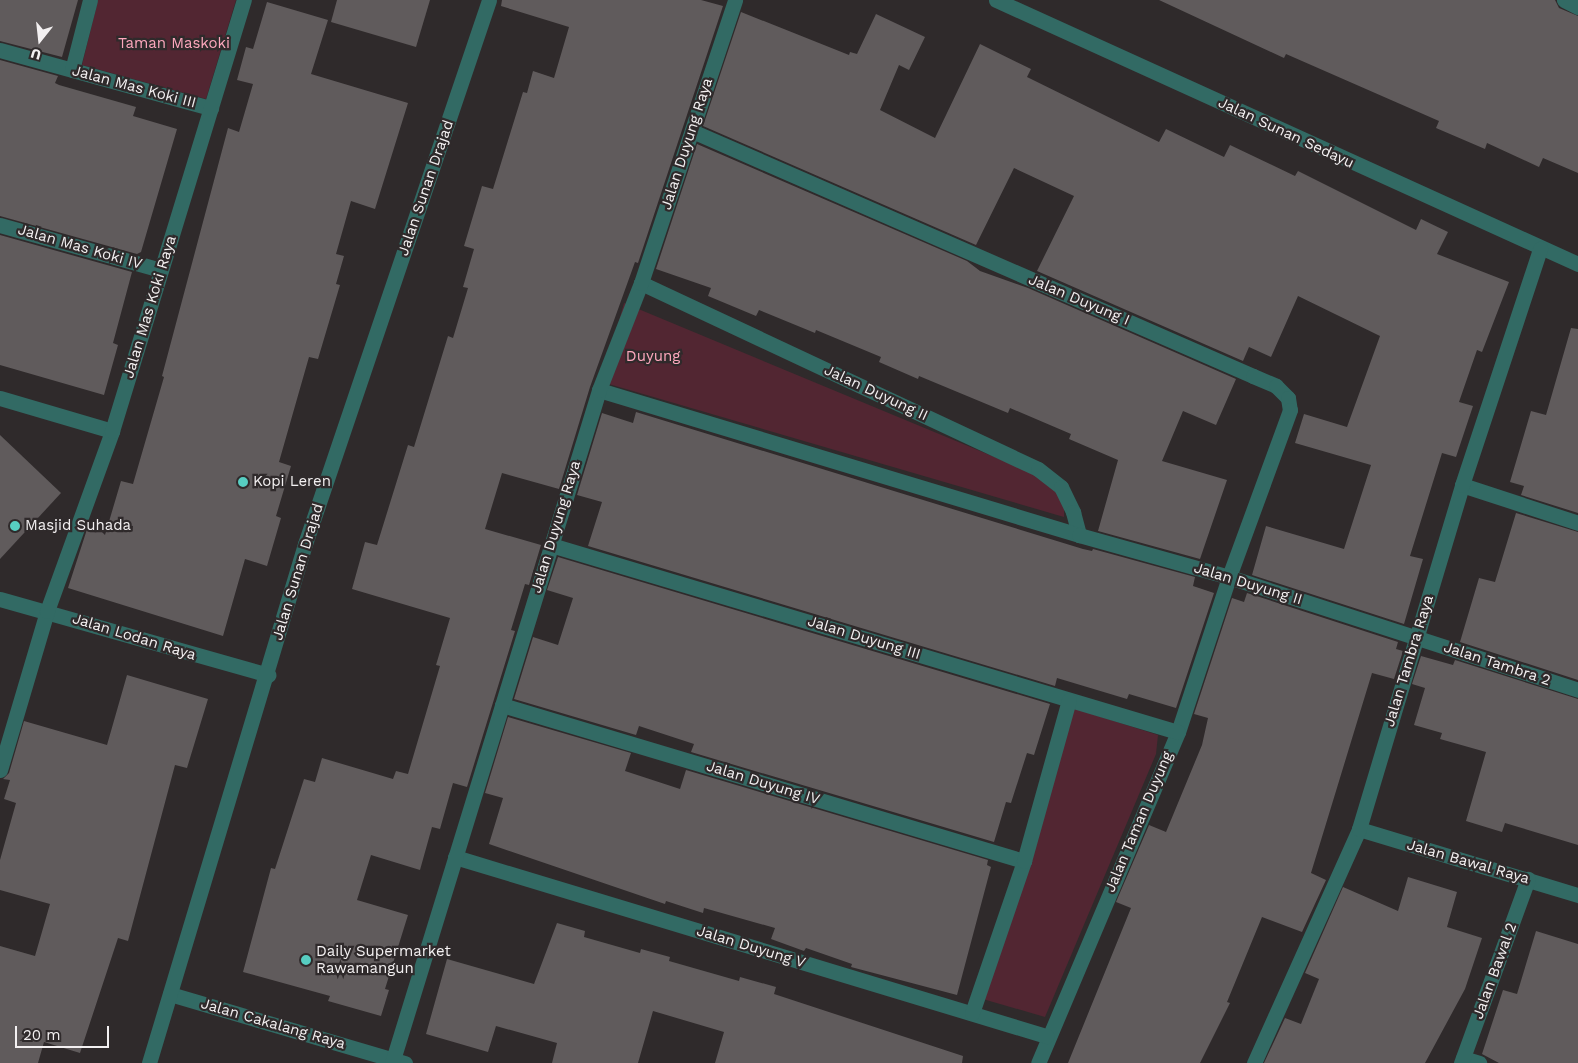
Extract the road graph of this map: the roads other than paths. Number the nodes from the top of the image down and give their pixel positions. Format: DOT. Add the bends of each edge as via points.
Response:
graph roads {
  1 [pos="90,0"];
  2 [pos="244,0"];
  3 [pos="489,0"];
  4 [pos="735,0"];
  5 [pos="996,0"];
  6 [pos="1564,0"];
  7 [pos="1578,7"];
  8 [pos="0,50"];
  9 [pos="72,70"];
  10 [pos="211,108"];
  11 [pos="692,132"];
  12 [pos="0,225"];
  13 [pos="1540,249"];
  14 [pos="1578,264"];
  15 [pos="161,270"];
  16 [pos="641,282"];
  17 [pos="599,390"];
  18 [pos="0,398"];
  19 [pos="112,431"];
  20 [pos="1462,485"];
  21 [pos="1578,523"];
  22 [pos="1079,535"];
  23 [pos="551,545"];
  24 [pos="1229,577"];
  25 [pos="0,599"];
  26 [pos="46,611"];
  27 [pos="1416,637"];
  28 [pos="268,674"];
  29 [pos="1578,690"];
  30 [pos="1069,700"];
  31 [pos="502,705"];
  32 [pos="1178,732"];
  33 [pos="0,770"];
  34 [pos="1358,829"];
  35 [pos="455,858"];
  36 [pos="1024,861"];
  37 [pos="1528,879"];
  38 [pos="1578,894"];
  39 [pos="170,994"];
  40 [pos="972,1013"];
  41 [pos="1046,1036"];
  42 [pos="1462,1061"];
  43 [pos="396,1062"];
  44 [pos="149,1063"];
  45 [pos="1038,1063"];
  46 [pos="1254,1063"];
  47 [pos="1479,1063"];
  1 -- 9 [label="street"];
  2 -- 10 [label="street, Jalan Mas Koki Raya"];
  3 -- 28 [label="street, Jalan Sunan Drajad" via="305,544"];
  4 -- 11 [label="street, Jalan Duyung Raya"];
  5 -- 13 [label="street, Jalan Sunan Sedayu"];
  6 -- 7 [label="street"];
  8 -- 9 [label="street, Jalan Mas Koki III"];
  9 -- 10 [label="street, Jalan Mas Koki III"];
  10 -- 15 [label="street, Jalan Mas Koki Raya"];
  11 -- 16 [label="street, Jalan Duyung Raya"];
  11 -- 24 [label="street, Jalan Duyung I" via="1276,386 1288,398 1290,410"];
  12 -- 15 [label="street, Jalan Mas Koki IV"];
  13 -- 14 [label="street, Jalan Sunan Sedayu"];
  13 -- 20 [label="street, Jalan Tambra Raya"];
  15 -- 19 [label="street, Jalan Mas Koki Raya"];
  16 -- 17 [label="street, Jalan Duyung Raya"];
  16 -- 22 [label="street, Jalan Duyung II" via="1038,469 1061,487"];
  17 -- 22 [label="street, Jalan Duyung II"];
  17 -- 23 [label="street, Jalan Duyung Raya"];
  18 -- 19 [label="street"];
  19 -- 26 [label="street, Jalan Mas Koki Raya"];
  20 -- 21 [label="street"];
  20 -- 27 [label="street, Jalan Tambra Raya"];
  22 -- 24 [label="street, Jalan Duyung II"];
  23 -- 30 [label="street, Jalan Duyung III"];
  23 -- 31 [label="street, Jalan Duyung Raya"];
  24 -- 27 [label="street, Jalan Duyung II"];
  24 -- 32 [label="street, Jalan Taman Duyung"];
  25 -- 26 [label="street, Jalan Lodan Raya"];
  26 -- 28 [label="street, Jalan Lodan Raya" via="218,663"];
  26 -- 33 [label="street, Jalan Mas Koki Raya"];
  27 -- 29 [label="street, Jalan Tambra 2"];
  27 -- 34 [label="street, Jalan Tambra Raya"];
  28 -- 39 [label="street, Jalan Sunan Drajad"];
  30 -- 32 [label="street, Jalan Duyung III"];
  30 -- 36 [label="street"];
  31 -- 35 [label="street, Jalan Duyung Raya"];
  31 -- 36 [label="street, Jalan Duyung IV"];
  32 -- 41 [label="street, Jalan Taman Duyung"];
  34 -- 37 [label="street, Jalan Bawal Raya"];
  34 -- 46 [label="street, Jalan Tambra Raya"];
  35 -- 40 [label="street, Jalan Duyung V"];
  35 -- 43 [label="street, Jalan Duyung Raya"];
  36 -- 40 [label="street"];
  37 -- 38 [label="street, Jalan Bawal Raya"];
  37 -- 42 [label="street, Jalan Bawal 2"];
  39 -- 43 [label="street, Jalan Cakalang Raya"];
  39 -- 44 [label="street, Jalan Sunan Drajad"];
  40 -- 41 [label="street, Jalan Duyung V"];
  41 -- 45 [label="street, Jalan Taman Duyung"];
  42 -- 47 [label="street"];
}
